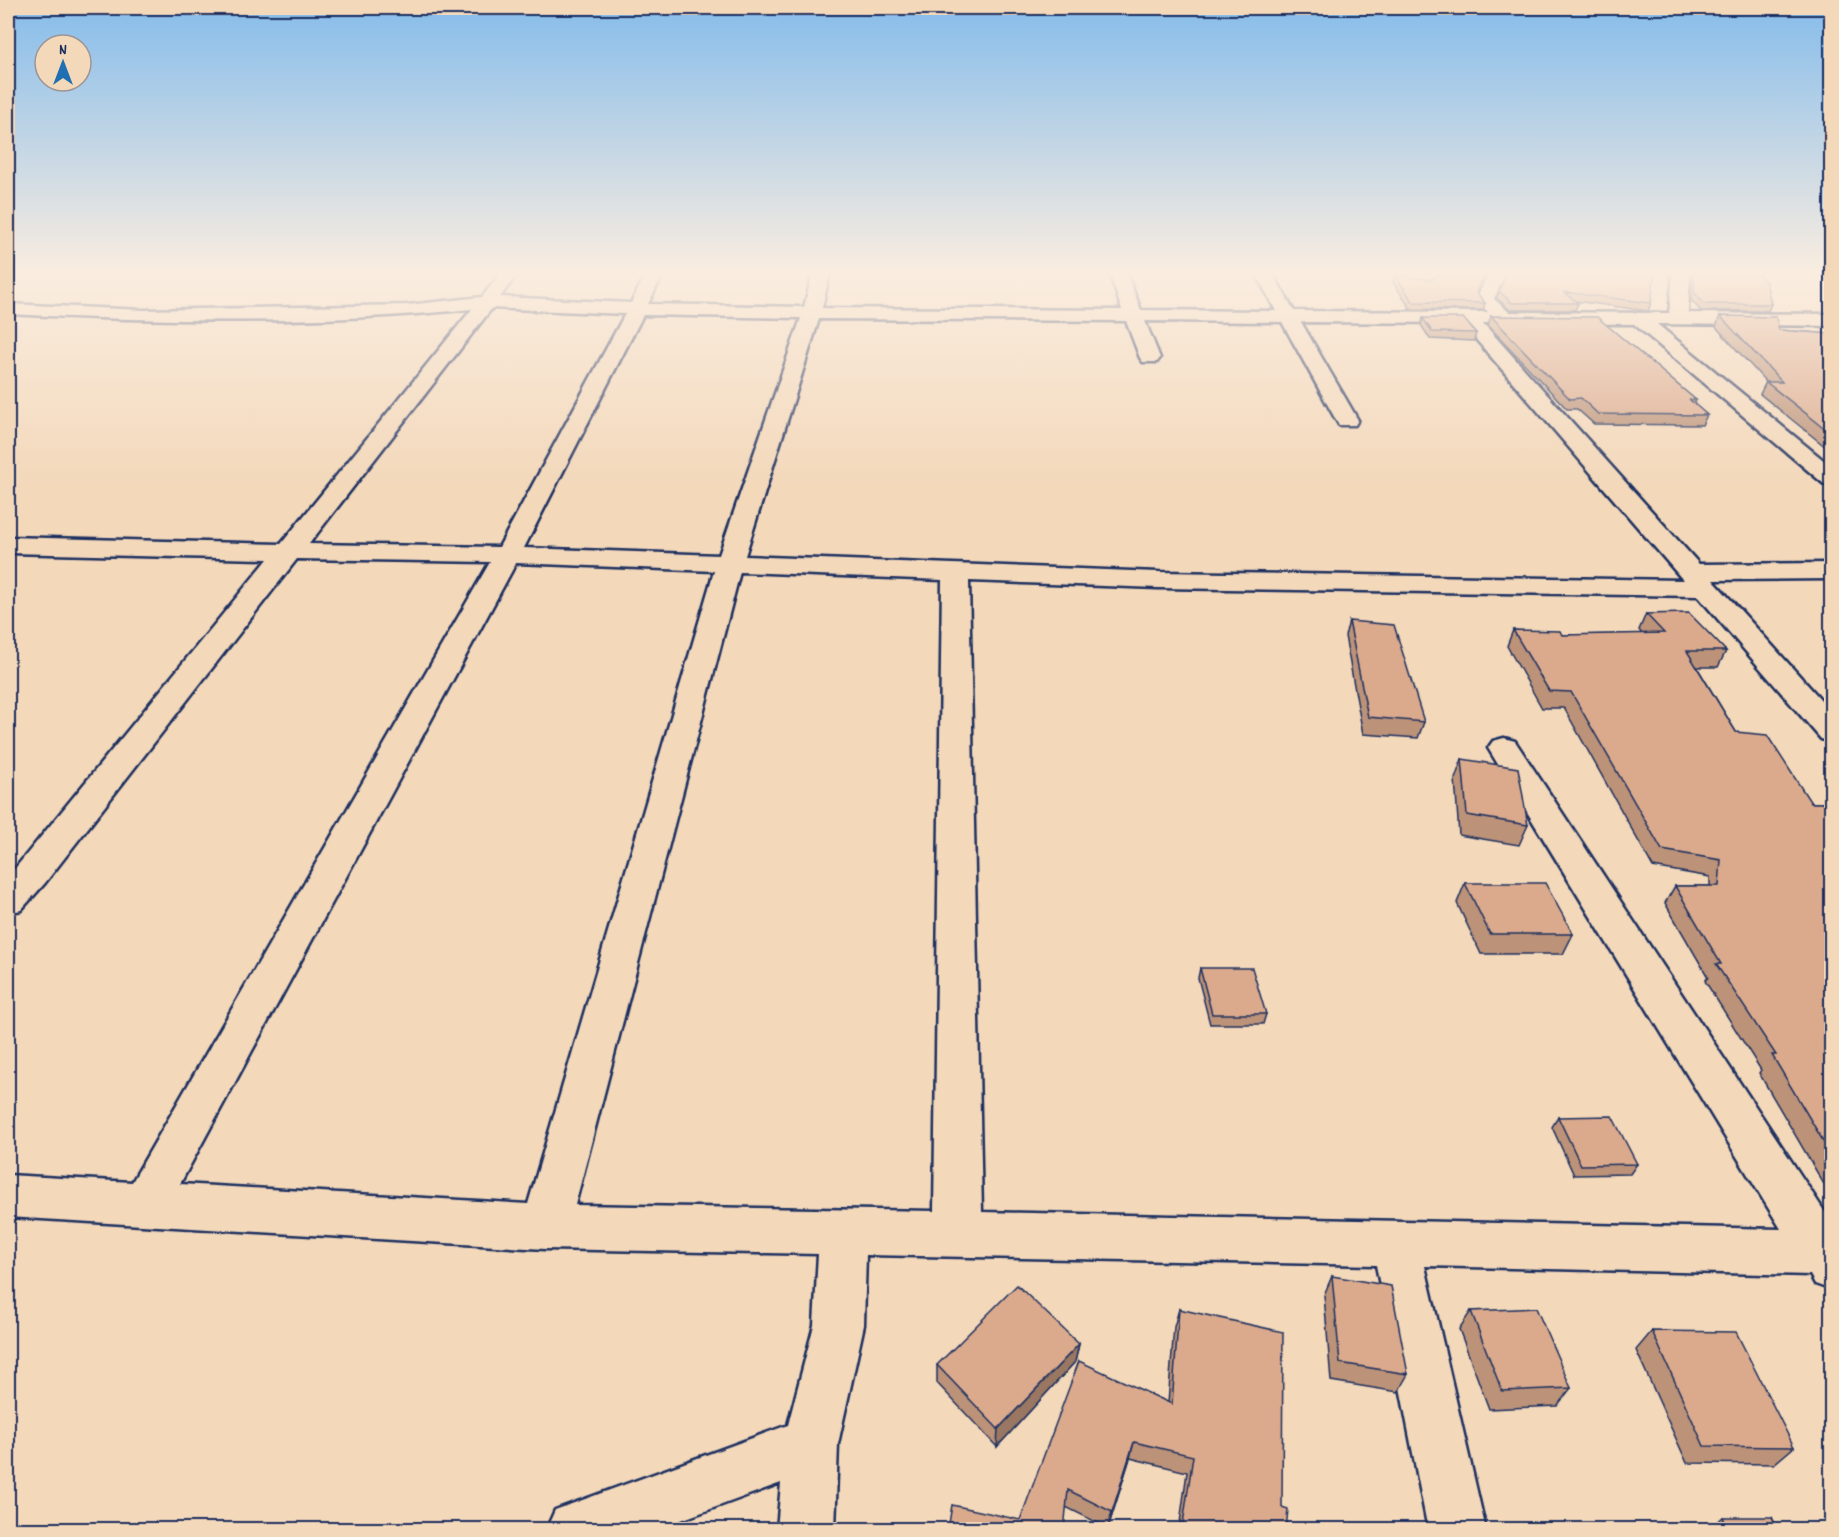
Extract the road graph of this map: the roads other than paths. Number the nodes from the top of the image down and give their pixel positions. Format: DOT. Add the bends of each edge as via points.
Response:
graph roads {
  1 [pos="453,344"];
  2 [pos="617,344"];
  3 [pos="802,344"];
  4 [pos="1144,344"];
  5 [pos="1303,344"];
  6 [pos="1491,344"];
  7 [pos="1668,344"];
  8 [pos="1150,358"];
  9 [pos="1347,420"];
  10 [pos="1832,479"];
  11 [pos="8,545"];
  12 [pos="286,552"];
  13 [pos="507,556"];
  14 [pos="729,564"];
  15 [pos="1832,571"];
  16 [pos="955,573"];
  17 [pos="1699,580"];
  18 [pos="1832,732"];
  19 [pos="1504,748"];
  20 [pos="8,900"];
  21 [pos="8,1196"];
  22 [pos="144,1204"];
  23 [pos="545,1227"];
  24 [pos="843,1234"];
  25 [pos="958,1235"];
  26 [pos="1396,1244"];
  27 [pos="1829,1258"];
  28 [pos="811,1444"];
  29 [pos="575,1530"];
  30 [pos="806,1530"];
  31 [pos="1457,1530"];
  1 -- 12 [label="street"];
  2 -- 13 [label="street"];
  3 -- 14 [label="street"];
  4 -- 8 [label="street"];
  5 -- 9 [label="street"];
  6 -- 17 [label="street"];
  7 -- 10 [label="street"];
  11 -- 12 [label="street"];
  12 -- 13 [label="street"];
  12 -- 20 [label="street" via="40,865"];
  13 -- 14 [label="street"];
  13 -- 22 [label="street"];
  14 -- 16 [label="street"];
  14 -- 23 [label="street"];
  15 -- 17 [label="street"];
  16 -- 17 [label="street" via="1158,580"];
  16 -- 25 [label="street"];
  17 -- 18 [label="street"];
  19 -- 27 [label="street"];
  21 -- 22 [label="street"];
  22 -- 23 [label="street"];
  23 -- 24 [label="street"];
  24 -- 25 [label="street"];
  24 -- 28 [label="street" via="839,1325"];
  25 -- 26 [label="street"];
  26 -- 27 [label="street"];
  26 -- 31 [label="street"];
  28 -- 29 [label="street"];
  28 -- 30 [label="street"];
}
